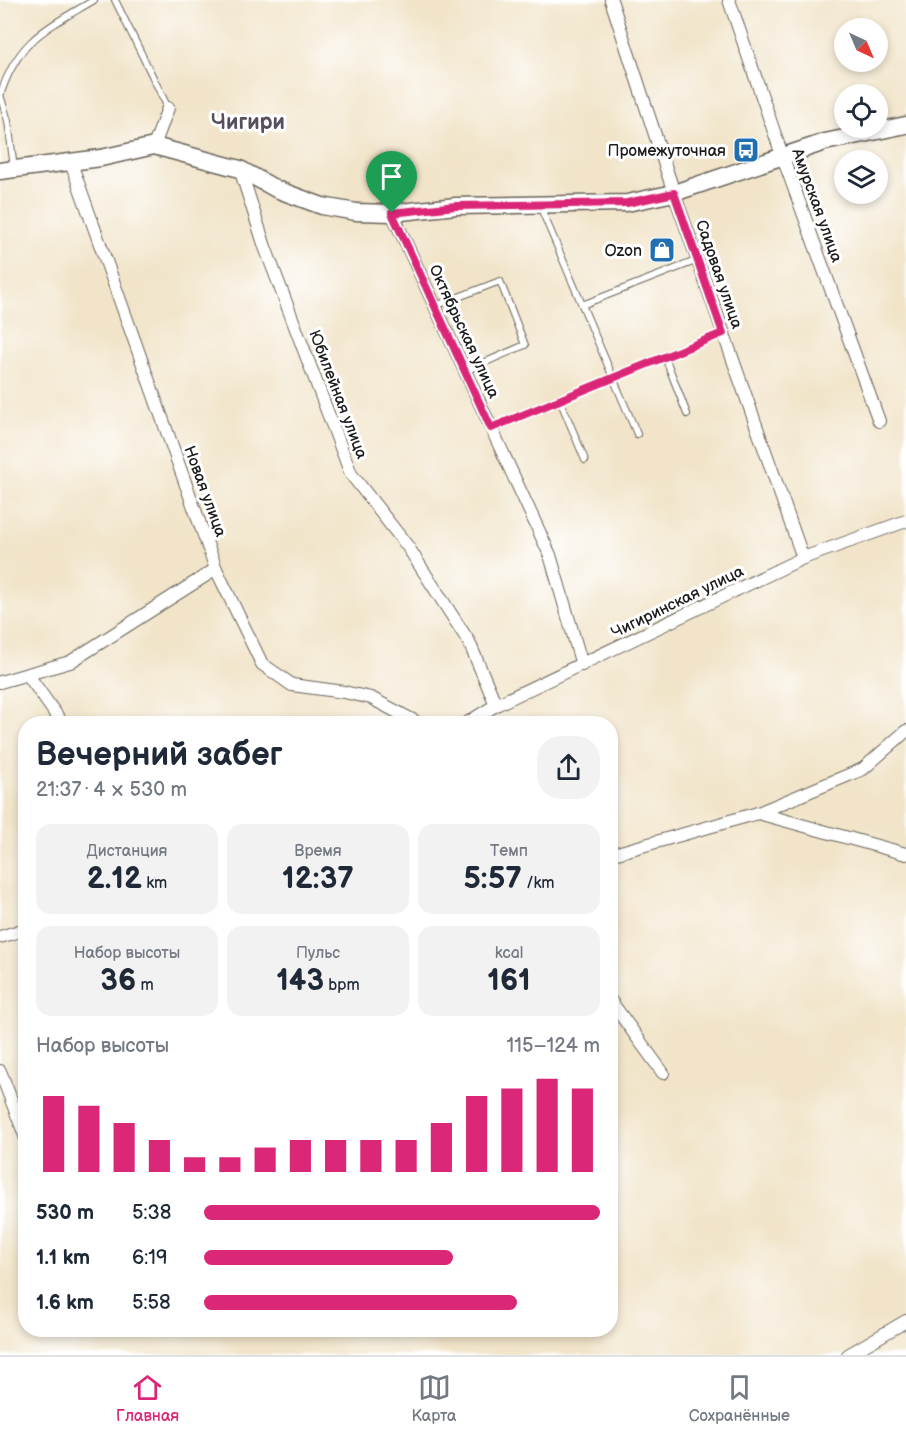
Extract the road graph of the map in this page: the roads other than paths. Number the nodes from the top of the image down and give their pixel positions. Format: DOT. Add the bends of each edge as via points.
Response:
graph roads {
  1 [pos="94,0"];
  2 [pos="115,0"];
  3 [pos="611,0"];
  4 [pos="729,0"];
  5 [pos="0,95"];
  6 [pos="168,108"];
  7 [pos="906,125"];
  8 [pos="154,146"];
  9 [pos="782,155"];
  10 [pos="71,163"];
  11 [pos="240,169"];
  12 [pos="7,170"];
  13 [pos="674,193"];
  14 [pos="539,205"];
  15 [pos="392,213"];
  16 [pos="698,260"];
  17 [pos="582,305"];
  18 [pos="434,306"];
  19 [pos="723,333"];
  20 [pos="665,357"];
  21 [pos="465,371"];
  22 [pos="613,378"];
  23 [pos="560,400"];
  24 [pos="687,414"];
  25 [pos="879,421"];
  26 [pos="491,428"];
  27 [pos="637,434"];
  28 [pos="585,460"];
  29 [pos="906,521"];
  30 [pos="803,558"];
  31 [pos="216,569"];
  32 [pos="582,665"];
  33 [pos="28,675"];
  34 [pos="1,679"];
  35 [pos="496,705"];
  36 [pos="57,716"];
  37 [pos="404,716"];
  38 [pos="478,716"];
  39 [pos="906,731"];
  40 [pos="758,813"];
  41 [pos="618,853"];
  42 [pos="906,854"];
  43 [pos="18,931"];
  44 [pos="0,937"];
  45 [pos="618,1011"];
  46 [pos="0,1071"];
  47 [pos="663,1073"];
  48 [pos="18,1117"];
  49 [pos="906,1321"];
  50 [pos="848,1355"];
  1 -- 5 [label="lane" via="41,32 25,47 9,69"];
  2 -- 6 [label="lane"];
  3 -- 13 [label="street, Садовая улица"];
  4 -- 9 [label="street, Амурская улица"];
  5 -- 12 [label="lane" via="8,122"];
  6 -- 8 [label="street"];
  7 -- 9 [label="street"];
  8 -- 10 [label="street"];
  8 -- 11 [label="street"];
  9 -- 13 [label="street"];
  9 -- 25 [label="street, Амурская улица"];
  10 -- 12 [label="street"];
  10 -- 31 [label="street, Новая улица"];
  11 -- 15 [label="street" via="276,189 322,206"];
  11 -- 35 [label="street, Юбилейная улица" via="265,247 351,474 408,547 463,632"];
  13 -- 14 [label="street" via="627,203"];
  13 -- 16 [label="street, Садовая улица"];
  14 -- 15 [label="street" via="456,206"];
  14 -- 17 [label="lane"];
  15 -- 18 [label="street, Октябрьская улица"];
  16 -- 17 [label="lane"];
  16 -- 19 [label="street, Садовая улица"];
  17 -- 22 [label="lane"];
  18 -- 21 [label="street, Октябрьская улица"];
  18 -- 21 [label="lane" via="500,281 525,345"];
  19 -- 20 [label="lane"];
  19 -- 30 [label="street, Садовая улица"];
  20 -- 22 [label="lane"];
  20 -- 24 [label="lane"];
  21 -- 26 [label="street, Октябрьская улица"];
  22 -- 23 [label="lane"];
  22 -- 27 [label="lane"];
  23 -- 26 [label="lane"];
  23 -- 28 [label="lane"];
  26 -- 32 [label="street, Октябрьская улица" via="550,555"];
  29 -- 30 [label="street, Чигиринская улица"];
  30 -- 32 [label="street, Чигиринская улица"];
  31 -- 33 [label="street" via="70,662"];
  31 -- 37 [label="street, Новая улица" via="265,669 292,685 371,699"];
  32 -- 35 [label="street, Чигиринская улица"];
  33 -- 34 [label="street"];
  33 -- 36 [label="street"];
  35 -- 38 [label="street, Чигиринская улица"];
  39 -- 40 [label="street" via="863,769"];
  40 -- 41 [label="street"];
  40 -- 42 [label="street"];
  43 -- 44 [label="street"];
  45 -- 47 [label="street"];
  46 -- 48 [label="street"];
  49 -- 50 [label="street"];
}
